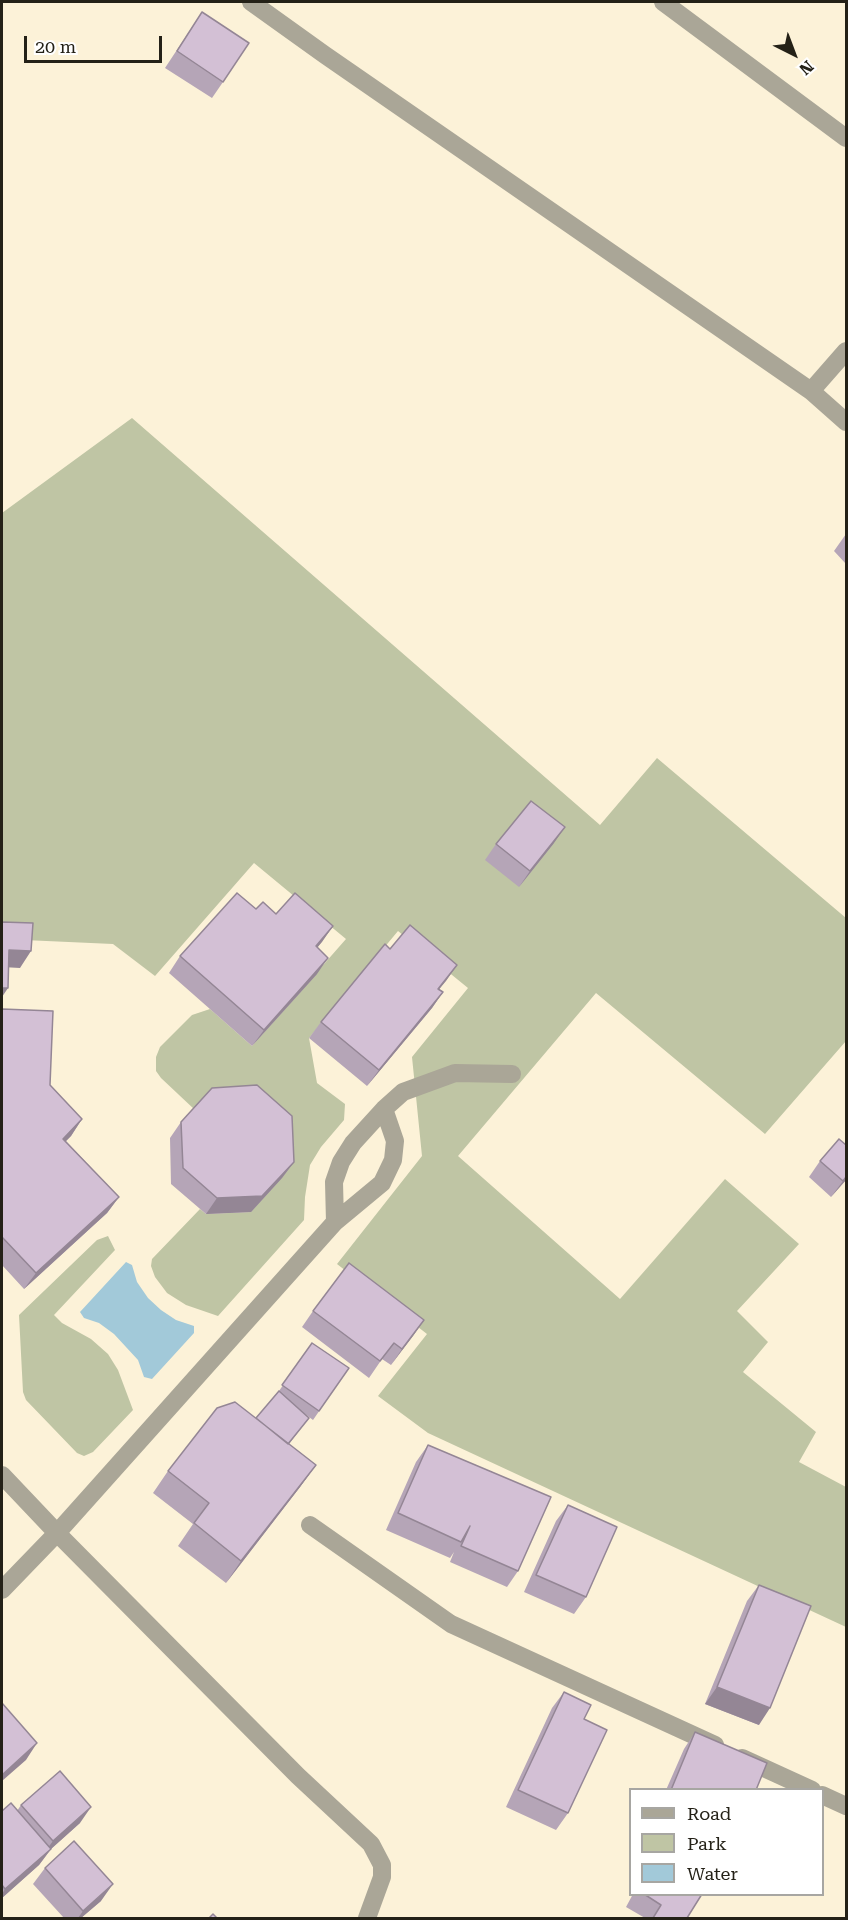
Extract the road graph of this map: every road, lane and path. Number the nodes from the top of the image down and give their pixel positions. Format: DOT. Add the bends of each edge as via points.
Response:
graph roads {
  1 [pos="251,2"];
  2 [pos="663,2"];
  3 [pos="846,138"];
  4 [pos="846,351"];
  5 [pos="811,391"];
  6 [pos="846,422"];
  7 [pos="512,1074"];
  8 [pos="384,1108"];
  9 [pos="335,1222"];
  10 [pos="2,1475"];
  11 [pos="310,1525"];
  12 [pos="57,1533"];
  13 [pos="2,1590"];
  14 [pos="808,1788"];
  15 [pos="824,1795"];
  16 [pos="846,1806"];
  17 [pos="367,1918"];
  1 -- 5 [label="street"];
  2 -- 3 [label="street"];
  4 -- 5 [label="street"];
  5 -- 6 [label="street"];
  7 -- 8 [label="street" via="455,1073 403,1092"];
  8 -- 9 [label="street" via="341,1162 334,1182"];
  8 -- 9 [label="street" via="395,1141 393,1161 382,1183"];
  9 -- 12 [label="street"];
  10 -- 12 [label="street"];
  11 -- 14 [label="street" via="451,1624"];
  12 -- 13 [label="street"];
  12 -- 17 [label="street" via="290,1768 371,1844 382,1865 382,1877"];
  15 -- 16 [label="street"];
}
